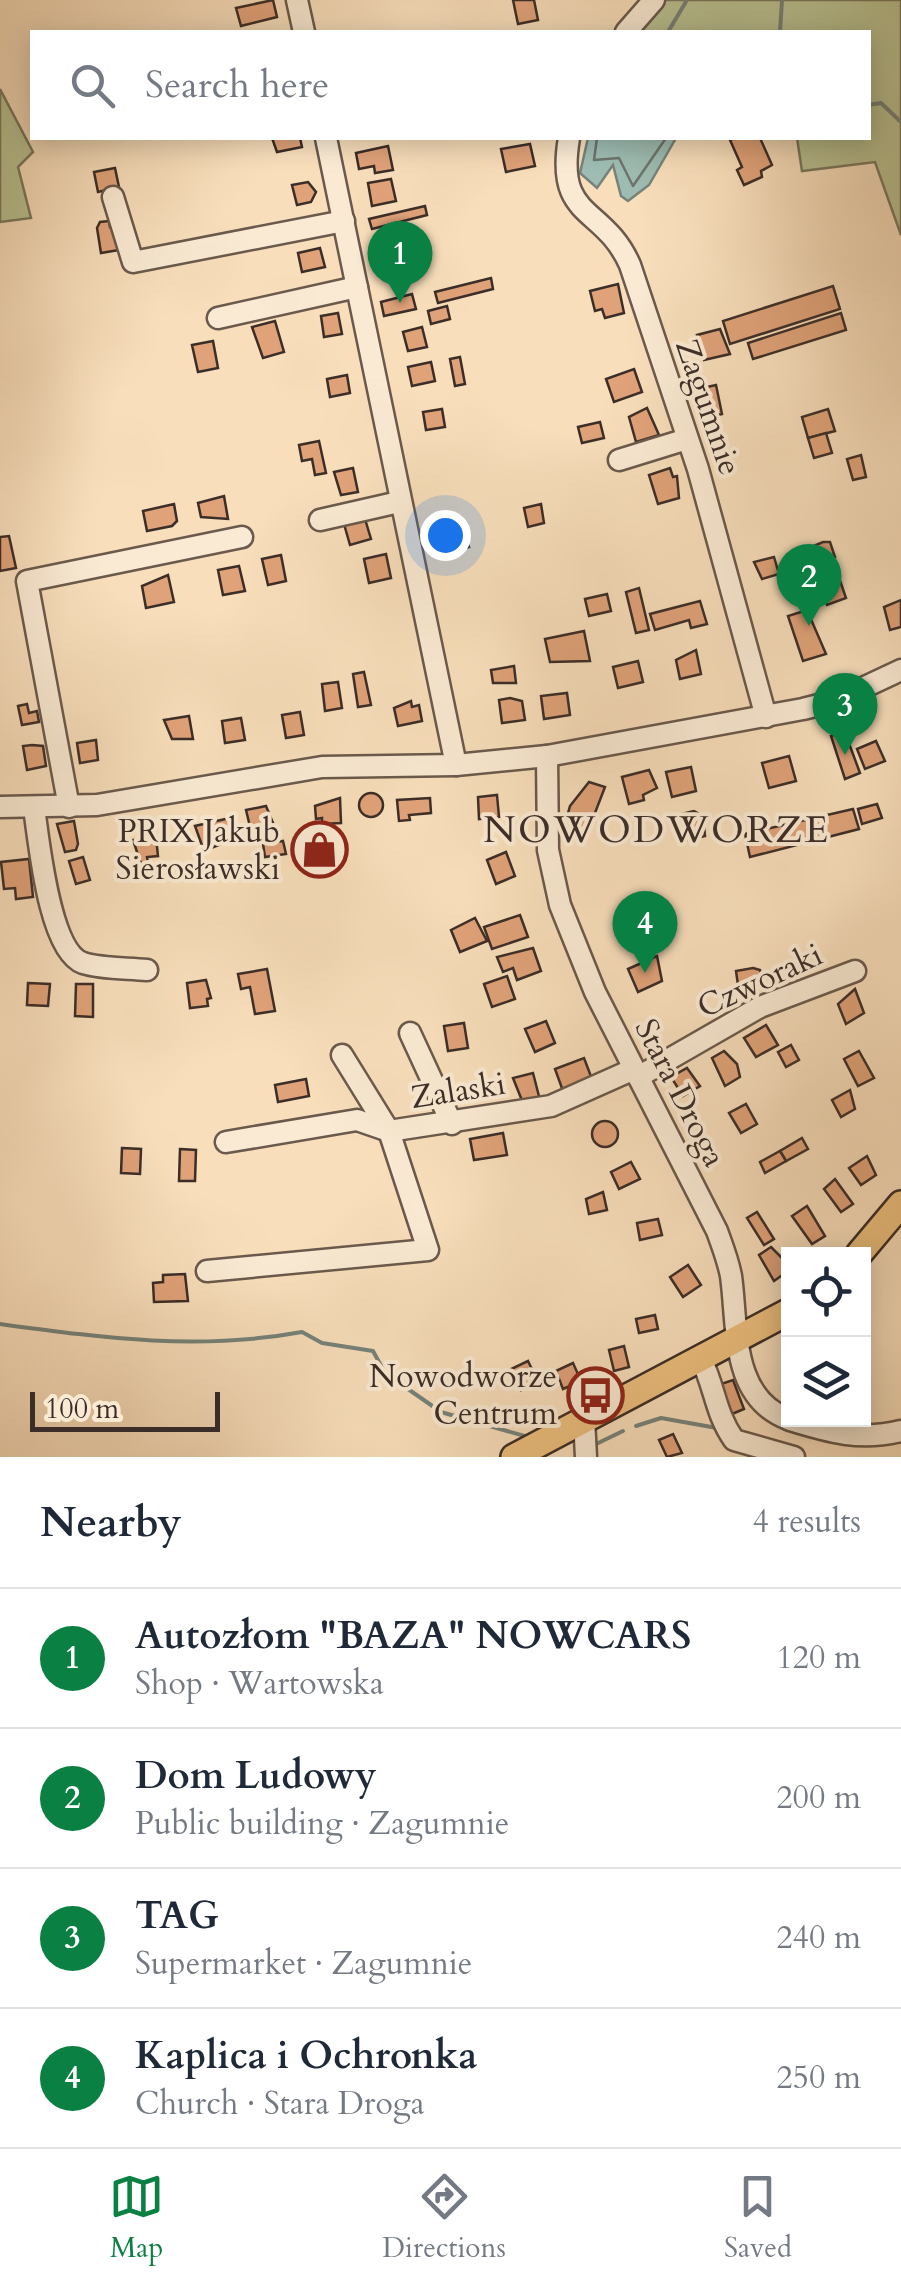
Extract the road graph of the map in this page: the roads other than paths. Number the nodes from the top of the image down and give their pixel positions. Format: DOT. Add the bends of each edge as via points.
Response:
graph roads {
  1 [pos="298,0"];
  2 [pos="654,0"];
  3 [pos="304,30"];
  4 [pos="628,30"];
  5 [pos="326,140"];
  6 [pos="569,140"];
  7 [pos="113,197"];
  8 [pos="344,222"];
  9 [pos="358,287"];
  10 [pos="218,318"];
  11 [pos="688,438"];
  12 [pos="619,460"];
  13 [pos="399,502"];
  14 [pos="320,520"];
  15 [pos="242,537"];
  16 [pos="901,670"];
  17 [pos="766,717"];
  18 [pos="547,756"];
  19 [pos="456,764"];
  20 [pos="0,807"];
  21 [pos="69,807"];
  22 [pos="34,808"];
  23 [pos="147,970"];
  24 [pos="855,971"];
  25 [pos="410,1033"];
  26 [pos="342,1056"];
  27 [pos="636,1073"];
  28 [pos="452,1124"];
  29 [pos="388,1131"];
  30 [pos="226,1142"];
  31 [pos="901,1204"];
  32 [pos="865,1247"];
  33 [pos="207,1270"];
  34 [pos="781,1316"];
  35 [pos="736,1341"];
  36 [pos="701,1359"];
  37 [pos="781,1412"];
  38 [pos="584,1419"];
  39 [pos="813,1427"];
  40 [pos="901,1432"];
  41 [pos="514,1457"];
  42 [pos="586,1457"];
  43 [pos="794,1457"];
  1 -- 3 [label="street"];
  2 -- 4 [label="street"];
  5 -- 8 [label="street"];
  6 -- 11 [label="street, Zagumnie" via="567,186 576,206 619,241"];
  7 -- 8 [label="street" via="134,262"];
  8 -- 9 [label="street"];
  9 -- 10 [label="street"];
  9 -- 13 [label="street"];
  11 -- 12 [label="street"];
  11 -- 17 [label="street, Zagumnie"];
  13 -- 14 [label="street"];
  13 -- 19 [label="street"];
  15 -- 21 [label="street" via="27,581"];
  16 -- 17 [label="street" via="835,701"];
  17 -- 18 [label="street"];
  18 -- 19 [label="street"];
  18 -- 27 [label="street, Stara Droga" via="552,879 595,992"];
  19 -- 21 [label="street" via="288,770"];
  20 -- 22 [label="street"];
  21 -- 22 [label="street"];
  22 -- 23 [label="street" via="66,949 82,962"];
  24 -- 27 [label="street, Czworaki" via="760,1007"];
  25 -- 28 [label="street"];
  26 -- 29 [label="street"];
  27 -- 28 [label="street, Zalaski" via="551,1106"];
  27 -- 35 [label="street, Stara Droga" via="717,1231 730,1271"];
  28 -- 29 [label="street, Zalaski"];
  29 -- 30 [label="street, Zalaski" via="356,1120"];
  29 -- 33 [label="street" via="428,1250"];
  31 -- 32 [label="main road"];
  34 -- 35 [label="main road"];
  35 -- 36 [label="main road"];
  35 -- 37 [label="street, Stara Droga" via="754,1390"];
  36 -- 38 [label="main road"];
  36 -- 43 [label="street" via="711,1398 734,1440"];
  38 -- 41 [label="main road"];
  38 -- 42 [label="street"];
  39 -- 40 [label="street" via="841,1436"];
}
